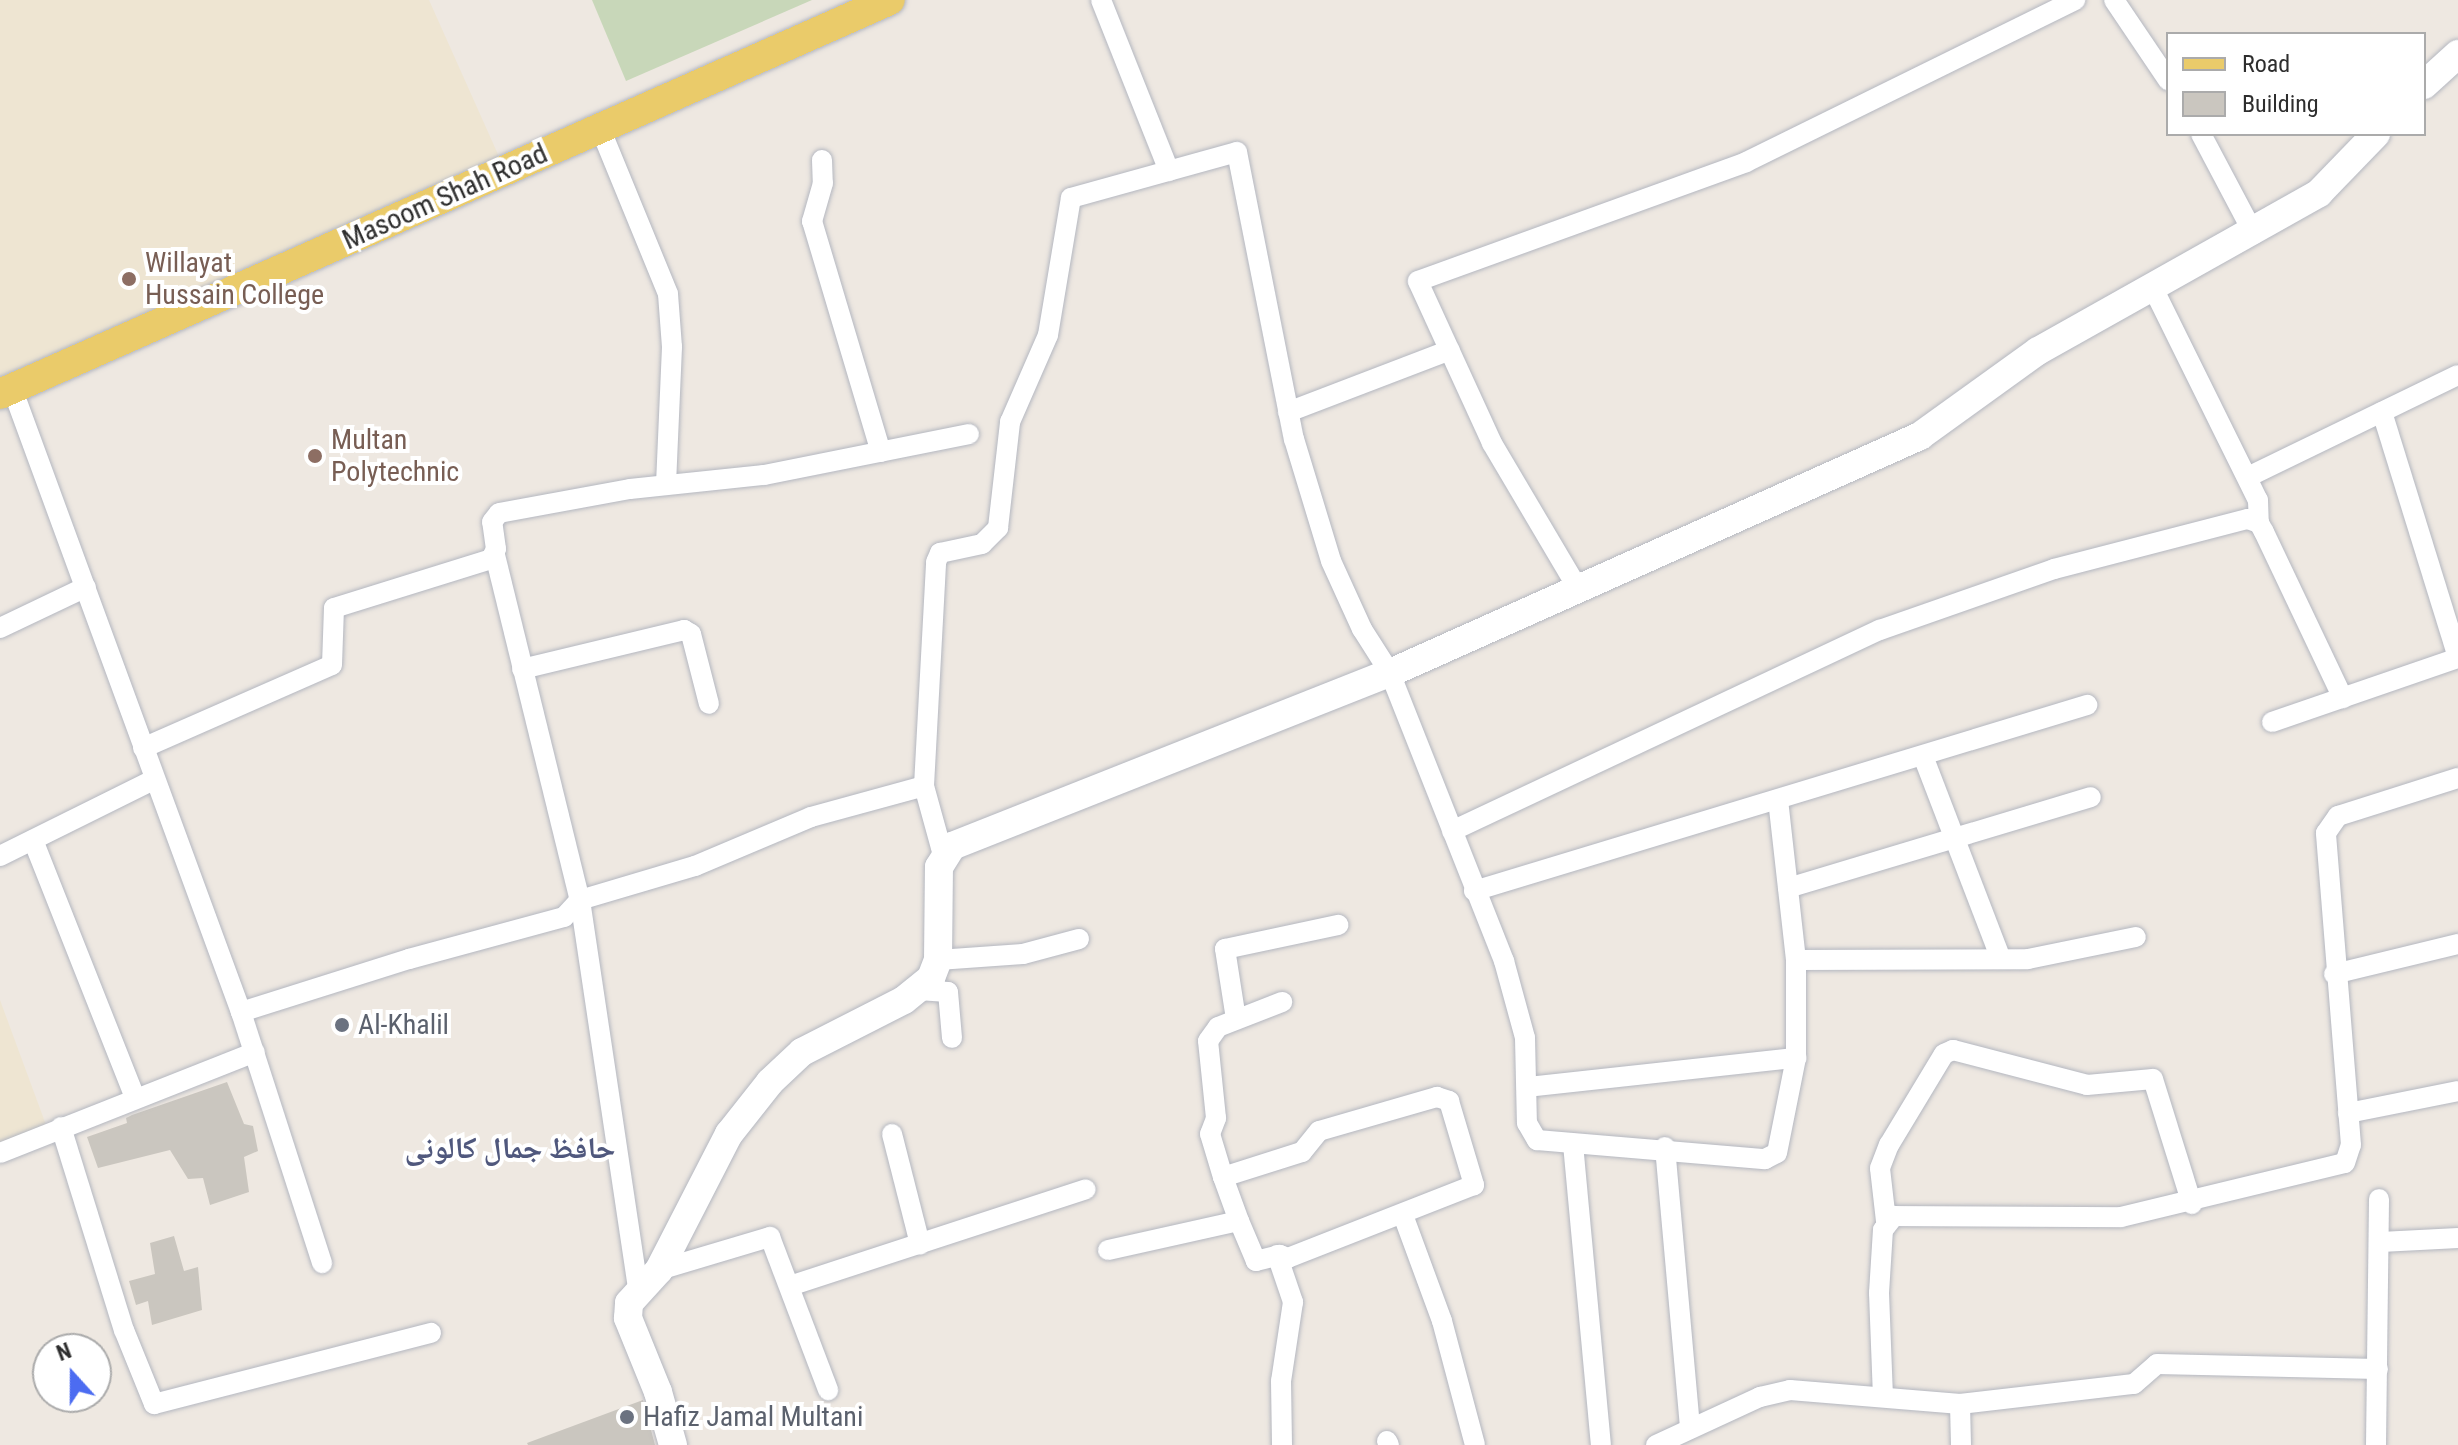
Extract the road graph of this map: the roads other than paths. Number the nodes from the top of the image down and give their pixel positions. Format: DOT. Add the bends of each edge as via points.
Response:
graph roads {
  1 [pos="890,0"];
  2 [pos="1101,0"];
  3 [pos="2075,0"];
  4 [pos="2114,0"];
  5 [pos="2458,54"];
  6 [pos="2166,77"];
  7 [pos="2426,83"];
  8 [pos="600,128"];
  9 [pos="2202,136"];
  10 [pos="2374,136"];
  11 [pos="822,160"];
  12 [pos="1169,171"];
  13 [pos="2254,234"];
  14 [pos="2153,288"];
  15 [pos="1450,350"];
  16 [pos="2458,375"];
  17 [pos="6,391"];
  18 [pos="1288,412"];
  19 [pos="2382,412"];
  20 [pos="969,434"];
  21 [pos="881,452"];
  22 [pos="2248,477"];
  23 [pos="666,484"];
  24 [pos="2259,523"];
  25 [pos="495,555"];
  26 [pos="86,587"];
  27 [pos="1577,587"];
  28 [pos="0,628"];
  29 [pos="2458,658"];
  30 [pos="522,669"];
  31 [pos="1390,673"];
  32 [pos="2343,698"];
  33 [pos="709,704"];
  34 [pos="2087,705"];
  35 [pos="2272,722"];
  36 [pos="143,748"];
  37 [pos="1923,756"];
  38 [pos="2458,778"];
  39 [pos="153,780"];
  40 [pos="924,786"];
  41 [pos="2091,797"];
  42 [pos="1778,800"];
  43 [pos="1452,831"];
  44 [pos="33,840"];
  45 [pos="1957,841"];
  46 [pos="943,855"];
  47 [pos="0,856"];
  48 [pos="1788,888"];
  49 [pos="1474,891"];
  50 [pos="580,900"];
  51 [pos="1338,925"];
  52 [pos="2136,937"];
  53 [pos="1079,939"];
  54 [pos="2458,944"];
  55 [pos="2000,957"];
  56 [pos="938,960"];
  57 [pos="1796,960"];
  58 [pos="2334,974"];
  59 [pos="918,990"];
  60 [pos="1282,1002"];
  61 [pos="241,1012"];
  62 [pos="1236,1019"];
  63 [pos="952,1038"];
  64 [pos="255,1052"];
  65 [pos="1796,1058"];
  66 [pos="1527,1087"];
  67 [pos="2458,1091"];
  68 [pos="135,1097"];
  69 [pos="2348,1113"];
  70 [pos="61,1127"];
  71 [pos="892,1134"];
  72 [pos="1573,1144"];
  73 [pos="1665,1147"];
  74 [pos="0,1153"];
  75 [pos="1223,1177"];
  76 [pos="1086,1189"];
  77 [pos="2379,1199"];
  78 [pos="2192,1204"];
  79 [pos="1403,1215"];
  80 [pos="1239,1221"];
  81 [pos="1886,1221"];
  82 [pos="2458,1238"];
  83 [pos="2381,1242"];
  84 [pos="920,1244"];
  85 [pos="1108,1250"];
  86 [pos="1277,1255"];
  87 [pos="322,1263"];
  88 [pos="648,1280"];
  89 [pos="790,1286"];
  90 [pos="431,1333"];
  91 [pos="2378,1369"];
  92 [pos="828,1390"];
  93 [pos="1883,1397"];
  94 [pos="1960,1404"];
  95 [pos="1690,1428"];
  96 [pos="673,1445"];
  97 [pos="1282,1445"];
  98 [pos="1475,1445"];
  99 [pos="1601,1445"];
  100 [pos="1656,1445"];
  101 [pos="1961,1445"];
  102 [pos="2376,1445"];
  1 -- 8 [label="main road, Masoom Shah Road"];
  2 -- 12 [label="street"];
  3 -- 15 [label="street" via="1746,162 1418,281"];
  4 -- 6 [label="street"];
  5 -- 7 [label="street"];
  8 -- 17 [label="main road, Masoom Shah Road"];
  8 -- 23 [label="street" via="668,294 672,347"];
  9 -- 13 [label="street"];
  10 -- 13 [label="street" via="2319,193"];
  11 -- 21 [label="street" via="823,183 812,221"];
  12 -- 18 [label="street" via="1237,152"];
  12 -- 40 [label="street" via="1071,198 1048,335 1010,422 998,528 982,544 940,553 936,562"];
  13 -- 14 [label="street"];
  14 -- 22 [label="street"];
  14 -- 27 [label="street" via="2038,351 1920,436"];
  15 -- 18 [label="street"];
  15 -- 27 [label="street" via="1492,443"];
  16 -- 19 [label="street"];
  17 -- 26 [label="street"];
  18 -- 31 [label="street" via="1331,561 1362,629"];
  19 -- 22 [label="street"];
  19 -- 29 [label="street"];
  20 -- 21 [label="street"];
  21 -- 23 [label="street" via="764,475"];
  22 -- 24 [label="street" via="2258,500"];
  23 -- 25 [label="street" via="499,513 492,522"];
  24 -- 32 [label="street"];
  24 -- 43 [label="street" via="2248,519 2054,569 1880,630"];
  25 -- 30 [label="street"];
  25 -- 36 [label="street" via="334,608 332,665"];
  26 -- 28 [label="street"];
  26 -- 36 [label="street"];
  27 -- 31 [label="street"];
  29 -- 32 [label="street"];
  30 -- 33 [label="street" via="684,630 691,634"];
  30 -- 50 [label="street"];
  31 -- 43 [label="street"];
  31 -- 46 [label="street" via="969,838"];
  32 -- 35 [label="street"];
  34 -- 37 [label="street"];
  36 -- 39 [label="street"];
  37 -- 42 [label="street"];
  37 -- 45 [label="street"];
  38 -- 58 [label="street" via="2330,821 2326,833"];
  39 -- 44 [label="street"];
  39 -- 61 [label="street"];
  40 -- 46 [label="street"];
  40 -- 50 [label="street" via="811,817 695,866"];
  41 -- 45 [label="street"];
  42 -- 48 [label="street"];
  42 -- 49 [label="street"];
  43 -- 49 [label="street"];
  44 -- 47 [label="street"];
  44 -- 68 [label="street"];
  45 -- 48 [label="street"];
  45 -- 55 [label="street"];
  46 -- 56 [label="street"];
  48 -- 57 [label="street"];
  49 -- 66 [label="street" via="1504,961 1525,1038"];
  50 -- 61 [label="street" via="564,917"];
  50 -- 88 [label="street"];
  51 -- 62 [label="street" via="1225,949"];
  52 -- 55 [label="street" via="2028,959"];
  53 -- 56 [label="street" via="1023,954"];
  54 -- 58 [label="street"];
  55 -- 57 [label="street"];
  56 -- 59 [label="street"];
  57 -- 65 [label="street"];
  58 -- 69 [label="street"];
  59 -- 63 [label="street" via="948,992"];
  59 -- 88 [label="street" via="802,1052 770,1082 729,1134"];
  60 -- 62 [label="street"];
  61 -- 64 [label="street"];
  62 -- 75 [label="street" via="1218,1027 1208,1041 1216,1118 1210,1134"];
  64 -- 68 [label="street"];
  64 -- 87 [label="street"];
  65 -- 66 [label="street"];
  65 -- 73 [label="street" via="1773,1158"];
  66 -- 72 [label="street" via="1530,1133 1537,1140"];
  67 -- 69 [label="street"];
  68 -- 70 [label="street"];
  69 -- 78 [label="street" via="2351,1145 2345,1163"];
  70 -- 74 [label="street"];
  70 -- 90 [label="street" via="124,1330 154,1404"];
  71 -- 84 [label="street"];
  72 -- 73 [label="street"];
  72 -- 99 [label="street"];
  73 -- 95 [label="street"];
  75 -- 79 [label="street" via="1302,1152 1319,1131 1443,1098 1449,1101 1474,1185"];
  75 -- 80 [label="street"];
  76 -- 84 [label="street"];
  77 -- 83 [label="street"];
  78 -- 81 [label="street" via="2121,1217 1904,1215"];
  78 -- 81 [label="street" via="2153,1079 2087,1085 1953,1050 1944,1054 1889,1145 1880,1168"];
  79 -- 86 [label="street" via="1288,1258"];
  79 -- 98 [label="street" via="1442,1321"];
  80 -- 85 [label="street"];
  80 -- 86 [label="street" via="1256,1261"];
  81 -- 93 [label="street" via="1879,1293"];
  82 -- 83 [label="street"];
  83 -- 91 [label="street"];
  84 -- 89 [label="street"];
  86 -- 97 [label="street" via="1293,1302 1281,1381"];
  88 -- 89 [label="street" via="762,1236 776,1245"];
  88 -- 96 [label="street" via="629,1303 628,1318"];
  89 -- 92 [label="street"];
  91 -- 94 [label="street" via="2157,1364 2134,1384"];
  91 -- 102 [label="street"];
  93 -- 94 [label="street"];
  93 -- 95 [label="street" via="1775,1392"];
  94 -- 101 [label="street"];
  95 -- 100 [label="street"];
}
